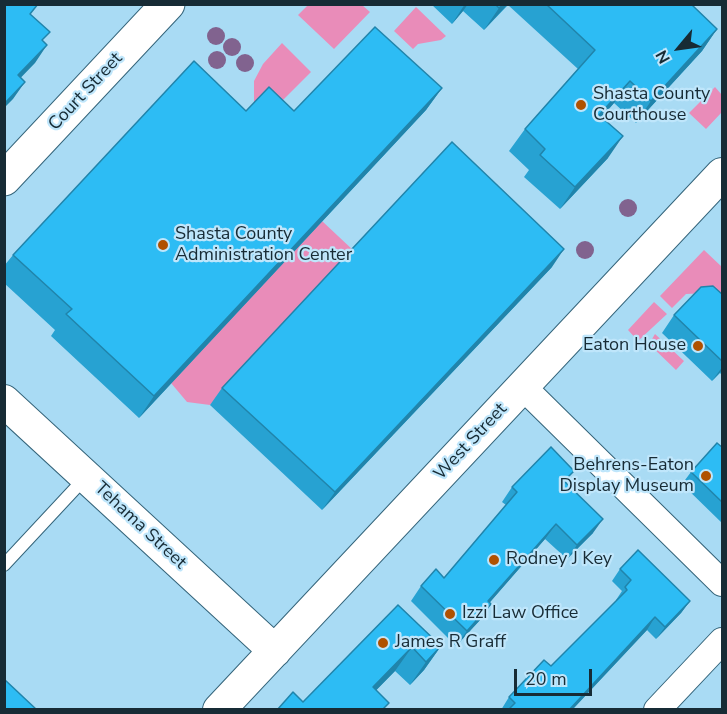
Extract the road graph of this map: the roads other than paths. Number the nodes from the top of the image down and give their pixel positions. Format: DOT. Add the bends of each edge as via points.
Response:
graph roads {
  1 [pos="168,4"];
  2 [pos="723,174"];
  3 [pos="4,179"];
  4 [pos="523,387"];
  5 [pos="4,401"];
  6 [pos="86,477"];
  7 [pos="4,565"];
  8 [pos="723,583"];
  9 [pos="723,641"];
  10 [pos="275,651"];
  11 [pos="219,710"];
  12 [pos="657,710"];
  1 -- 3 [label="main road, Court Street"];
  2 -- 4 [label="street, West Street"];
  4 -- 8 [label="street"];
  4 -- 10 [label="street, West Street"];
  5 -- 6 [label="street, Tehama Street"];
  6 -- 7 [label="lane"];
  6 -- 10 [label="street, Tehama Street"];
  9 -- 12 [label="street"];
  10 -- 11 [label="street, West Street"];
}
